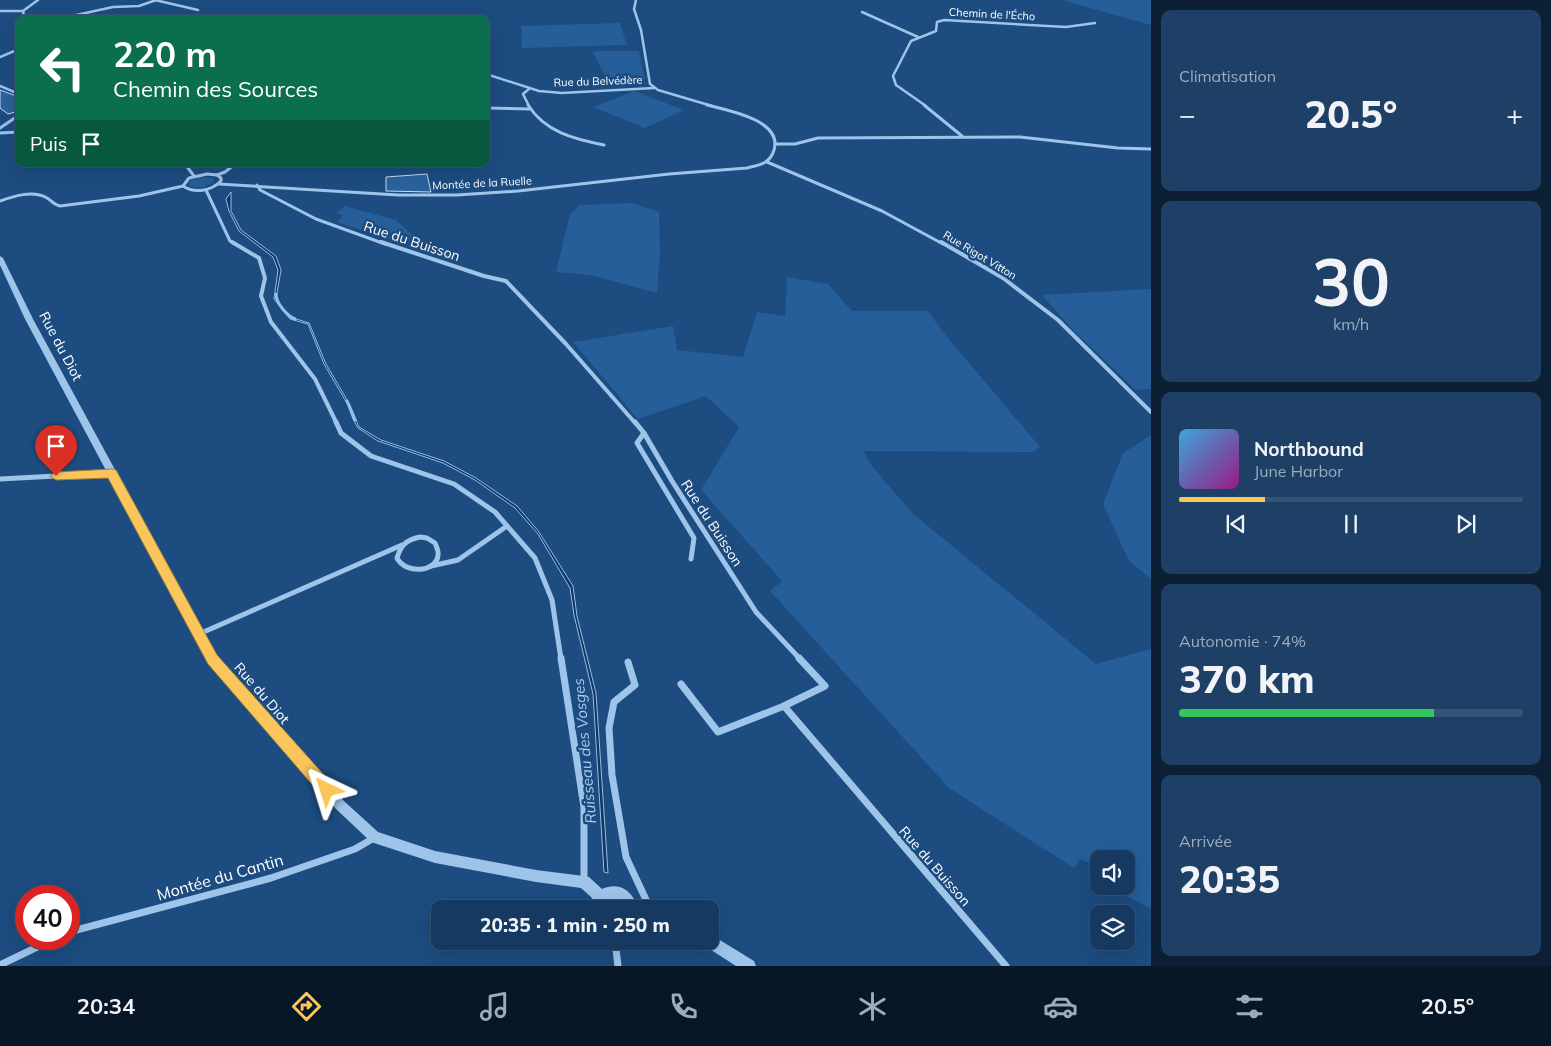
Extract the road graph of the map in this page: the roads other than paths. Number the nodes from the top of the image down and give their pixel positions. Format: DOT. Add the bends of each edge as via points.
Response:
graph roads {
  1 [pos="38,0"];
  2 [pos="155,0"];
  3 [pos="636,0"];
  4 [pos="198,10"];
  5 [pos="0,11"];
  6 [pos="23,11"];
  7 [pos="862,12"];
  8 [pos="24,15"];
  9 [pos="76,15"];
  10 [pos="1095,23"];
  11 [pos="918,38"];
  12 [pos="15,51"];
  13 [pos="0,57"];
  14 [pos="490,75"];
  15 [pos="0,86"];
  16 [pos="654,88"];
  17 [pos="529,89"];
  18 [pos="15,92"];
  19 [pos="490,108"];
  20 [pos="530,110"];
  21 [pos="15,118"];
  22 [pos="0,128"];
  23 [pos="15,132"];
  24 [pos="0,133"];
  25 [pos="963,137"];
  26 [pos="775,144"];
  27 [pos="604,145"];
  28 [pos="1151,149"];
  29 [pos="767,162"];
  30 [pos="187,167"];
  31 [pos="232,167"];
  32 [pos="217,175"];
  33 [pos="194,176"];
  34 [pos="219,184"];
  35 [pos="257,185"];
  36 [pos="183,186"];
  37 [pos="206,190"];
  38 [pos="0,201"];
  39 [pos="0,258"];
  40 [pos="1151,412"];
  41 [pos="644,433"];
  42 [pos="112,473"];
  43 [pos="0,479"];
  44 [pos="507,526"];
  45 [pos="402,545"];
  46 [pos="691,559"];
  47 [pos="429,566"];
  48 [pos="199,634"];
  49 [pos="628,662"];
  50 [pos="681,684"];
  51 [pos="784,706"];
  52 [pos="374,837"];
  53 [pos="584,882"];
  54 [pos="598,900"];
  55 [pos="602,900"];
  56 [pos="627,900"];
  57 [pos="648,900"];
  58 [pos="80,929"];
  59 [pos="719,947"];
  60 [pos="29,950"];
  61 [pos="616,950"];
  62 [pos="1,962"];
  63 [pos="618,966"];
  64 [pos="749,966"];
  65 [pos="1006,966"];
  1 -- 6 [label="street"];
  2 -- 4 [label="street"];
  2 -- 9 [label="street" via="138,6 113,7"];
  3 -- 16 [label="street" via="634,9 642,30 650,84"];
  5 -- 6 [label="street"];
  6 -- 8 [label="street"];
  7 -- 11 [label="street"];
  10 -- 11 [label="street, Chemin de l'Écho" via="1066,27 944,20 937,22 936,31"];
  11 -- 25 [label="street, Chemin de l'Écho" via="911,41 893,76 896,85"];
  12 -- 13 [label="street"];
  14 -- 17 [label="street, Rue du Belvédère"];
  15 -- 18 [label="street"];
  16 -- 17 [label="street, Rue du Belvédère" via="562,93"];
  16 -- 26 [label="street" via="752,118 766,126"];
  17 -- 20 [label="street" via="523,94"];
  19 -- 20 [label="street"];
  20 -- 27 [label="street" via="539,121 553,129"];
  21 -- 22 [label="street"];
  23 -- 24 [label="street"];
  25 -- 26 [label="street" via="818,138 795,144"];
  25 -- 28 [label="street" via="1020,137"];
  26 -- 29 [label="street"];
  29 -- 35 [label="street, Montée de la Ruelle" via="746,167 512,192 458,195 396,195"];
  29 -- 40 [label="street, Rue Rigot Vitton" via="882,211 1003,278 1058,320"];
  30 -- 33 [label="street"];
  31 -- 32 [label="street"];
  32 -- 33 [label="street"];
  32 -- 34 [label="street" via="221,178"];
  33 -- 36 [label="street"];
  34 -- 35 [label="street, Montée de la Ruelle"];
  34 -- 37 [label="street"];
  35 -- 41 [label="street, Rue du Buisson" via="260,190 343,230 506,281"];
  36 -- 37 [label="street" via="189,190"];
  36 -- 38 [label="street" via="139,196 60,206 36,195"];
  37 -- 44 [label="street" via="230,241 259,258 266,278 261,296 271,322 315,379 341,433 372,456 454,484 495,512"];
  39 -- 42 [label="street, Rue du Diot"];
  41 -- 46 [label="street" via="637,443 694,538"];
  41 -- 51 [label="street, Rue du Buisson" via="756,612 825,686"];
  42 -- 43 [label="street"];
  42 -- 48 [label="street, Rue du Diot"];
  44 -- 47 [label="street" via="458,560"];
  44 -- 53 [label="street" via="535,558 552,600 584,807"];
  45 -- 47 [label="street" via="398,551 400,564 414,571"];
  45 -- 47 [label="street" via="420,537 435,543 438,554"];
  45 -- 48 [label="street"];
  48 -- 52 [label="street, Rue du Diot" via="212,660 340,805"];
  49 -- 57 [label="street" via="635,685 614,702 609,728 612,775 626,857"];
  50 -- 51 [label="street" via="718,732"];
  51 -- 65 [label="street, Rue du Buisson"];
  52 -- 53 [label="street, Rue du Diot" via="435,856"];
  52 -- 58 [label="street, Montée du Cantin" via="355,849 271,878"];
  53 -- 54 [label="street" via="596,892"];
  55 -- 56 [label="street" via="609,891 618,891"];
  59 -- 64 [label="street"];
  60 -- 62 [label="street"];
  61 -- 63 [label="street"];
}
